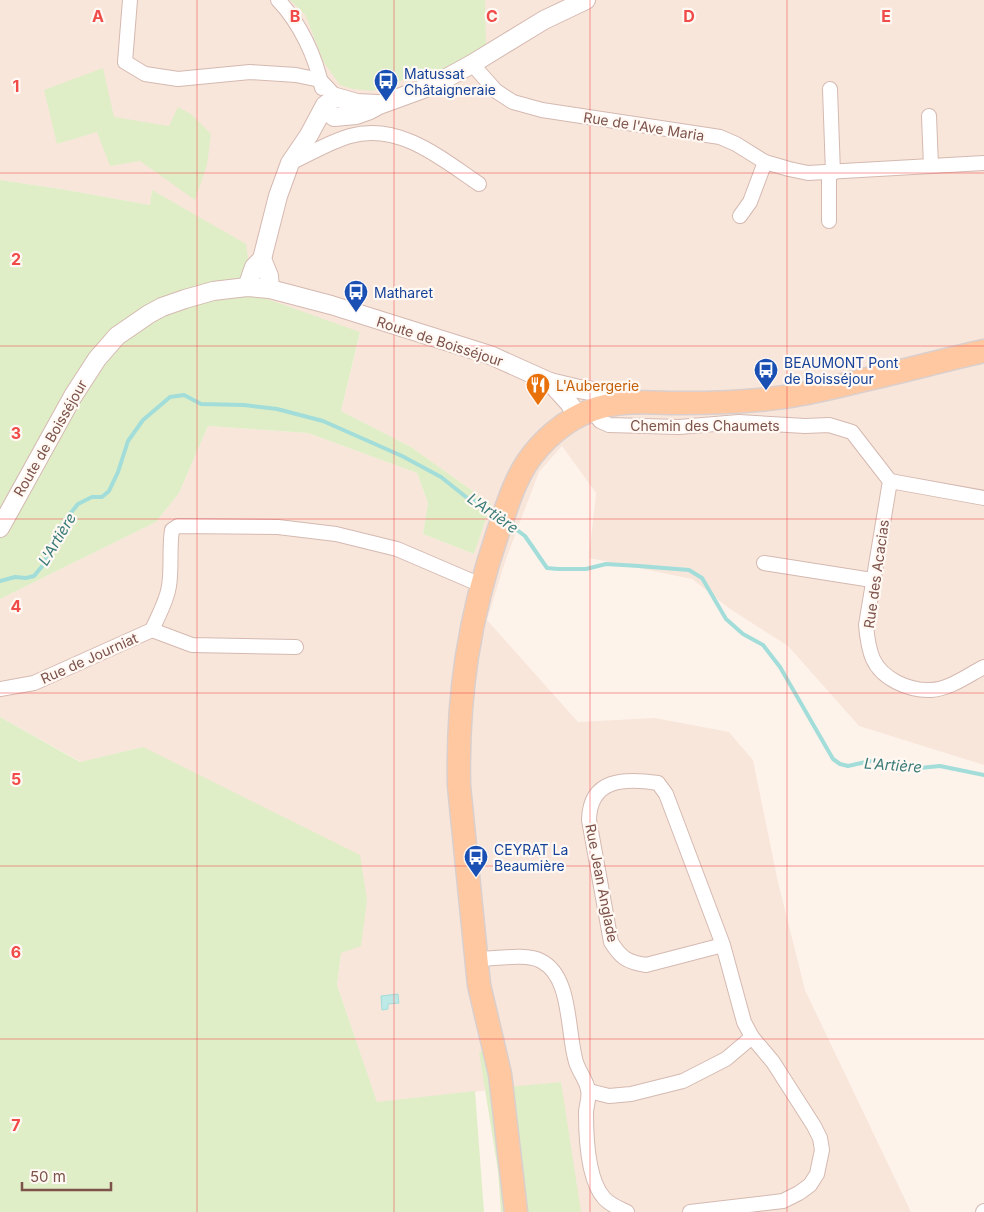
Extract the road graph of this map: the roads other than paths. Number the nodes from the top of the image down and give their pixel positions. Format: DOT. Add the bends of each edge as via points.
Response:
graph roads {
  1 [pos="130,0"];
  2 [pos="278,0"];
  3 [pos="586,0"];
  4 [pos="472,64"];
  5 [pos="320,80"];
  6 [pos="830,89"];
  7 [pos="333,103"];
  8 [pos="379,104"];
  9 [pos="928,116"];
  10 [pos="340,118"];
  11 [pos="309,134"];
  12 [pos="290,162"];
  13 [pos="765,162"];
  14 [pos="984,163"];
  15 [pos="931,166"];
  16 [pos="831,173"];
  17 [pos="480,184"];
  18 [pos="740,216"];
  19 [pos="830,221"];
  20 [pos="262,259"];
  21 [pos="247,287"];
  22 [pos="270,289"];
  23 [pos="984,351"];
  24 [pos="556,389"];
  25 [pos="579,389"];
  26 [pos="625,403"];
  27 [pos="579,417"];
  28 [pos="890,482"];
  29 [pos="984,498"];
  30 [pos="0,528"];
  31 [pos="764,563"];
  32 [pos="872,580"];
  33 [pos="481,585"];
  34 [pos="152,630"];
  35 [pos="296,647"];
  36 [pos="984,667"];
  37 [pos="0,689"];
  38 [pos="723,945"];
  39 [pos="477,959"];
  40 [pos="752,1037"];
  41 [pos="589,1091"];
  42 [pos="516,1212"];
  43 [pos="627,1212"];
  44 [pos="690,1212"];
  1 -- 5 [label="street" via="125,62 145,74 178,80 250,72"];
  2 -- 5 [label="street" via="297,23"];
  3 -- 4 [label="street" via="544,20"];
  4 -- 8 [label="street" via="434,85"];
  4 -- 13 [label="street, Rue de l'Ave Maria" via="496,91 513,102 542,110 720,137"];
  5 -- 7 [label="street"];
  6 -- 16 [label="street"];
  7 -- 8 [label="street"];
  7 -- 10 [label="street" via="334,117"];
  7 -- 11 [label="street" via="318,117"];
  8 -- 10 [label="street" via="370,110"];
  9 -- 15 [label="street"];
  10 -- 11 [label="street"];
  11 -- 12 [label="street"];
  12 -- 17 [label="street" via="339,139 381,134 419,144"];
  12 -- 20 [label="street"];
  13 -- 16 [label="street, Rue de l'Ave Maria" via="789,170"];
  13 -- 18 [label="street" via="750,202"];
  14 -- 15 [label="street, Rue de l'Ave Maria"];
  15 -- 16 [label="street, Rue de l'Ave Maria"];
  16 -- 19 [label="street"];
  20 -- 21 [label="street" via="254,267"];
  20 -- 22 [label="street"];
  21 -- 22 [label="street, Route de Boisséjour"];
  21 -- 30 [label="street, Route de Boisséjour" via="185,298 149,314 117,336 97,358 72,396"];
  22 -- 24 [label="street, Route de Boisséjour" via="490,355"];
  23 -- 26 [label="main road" via="784,397 723,402"];
  24 -- 25 [label="street, Route de Boisséjour"];
  24 -- 27 [label="street" via="560,412"];
  25 -- 26 [label="street, Route de Boisséjour" via="612,394"];
  25 -- 27 [label="street"];
  26 -- 27 [label="main road"];
  27 -- 28 [label="street, Chemin des Chaumets" via="610,425 679,427 738,422 829,425 852,432"];
  27 -- 33 [label="main road" via="540,446 517,480"];
  28 -- 29 [label="street"];
  28 -- 32 [label="street, Rue des Acacias"];
  31 -- 32 [label="street"];
  32 -- 36 [label="street, Rue des Acacias" via="867,642 873,660 885,675 899,683 931,690 948,686"];
  33 -- 34 [label="street" via="396,549 336,534 278,527 178,526 172,530 170,538 169,588"];
  33 -- 39 [label="main road" via="471,625 461,708 459,770"];
  34 -- 35 [label="street, Rue de Journiat" via="192,644"];
  34 -- 37 [label="street, Rue de Journiat" via="34,683"];
  38 -- 38 [label="street, Rue Jean Anglade" via="666,794 658,783 641,780 614,783 594,794 589,806 589,820 611,942 618,953 626,960 646,965"];
  38 -- 40 [label="street, Rue Jean Anglade" via="744,1022"];
  39 -- 41 [label="street" via="532,957 548,965 557,975 564,993 576,1062"];
  39 -- 42 [label="main road" via="500,1074"];
  40 -- 41 [label="street" via="726,1059 683,1081 631,1094 609,1096"];
  40 -- 44 [label="street, Rue Jean Anglade" via="773,1062 817,1132 822,1150 817,1174 800,1193 783,1201"];
  41 -- 43 [label="street" via="587,1131 595,1182 604,1198"];
}
